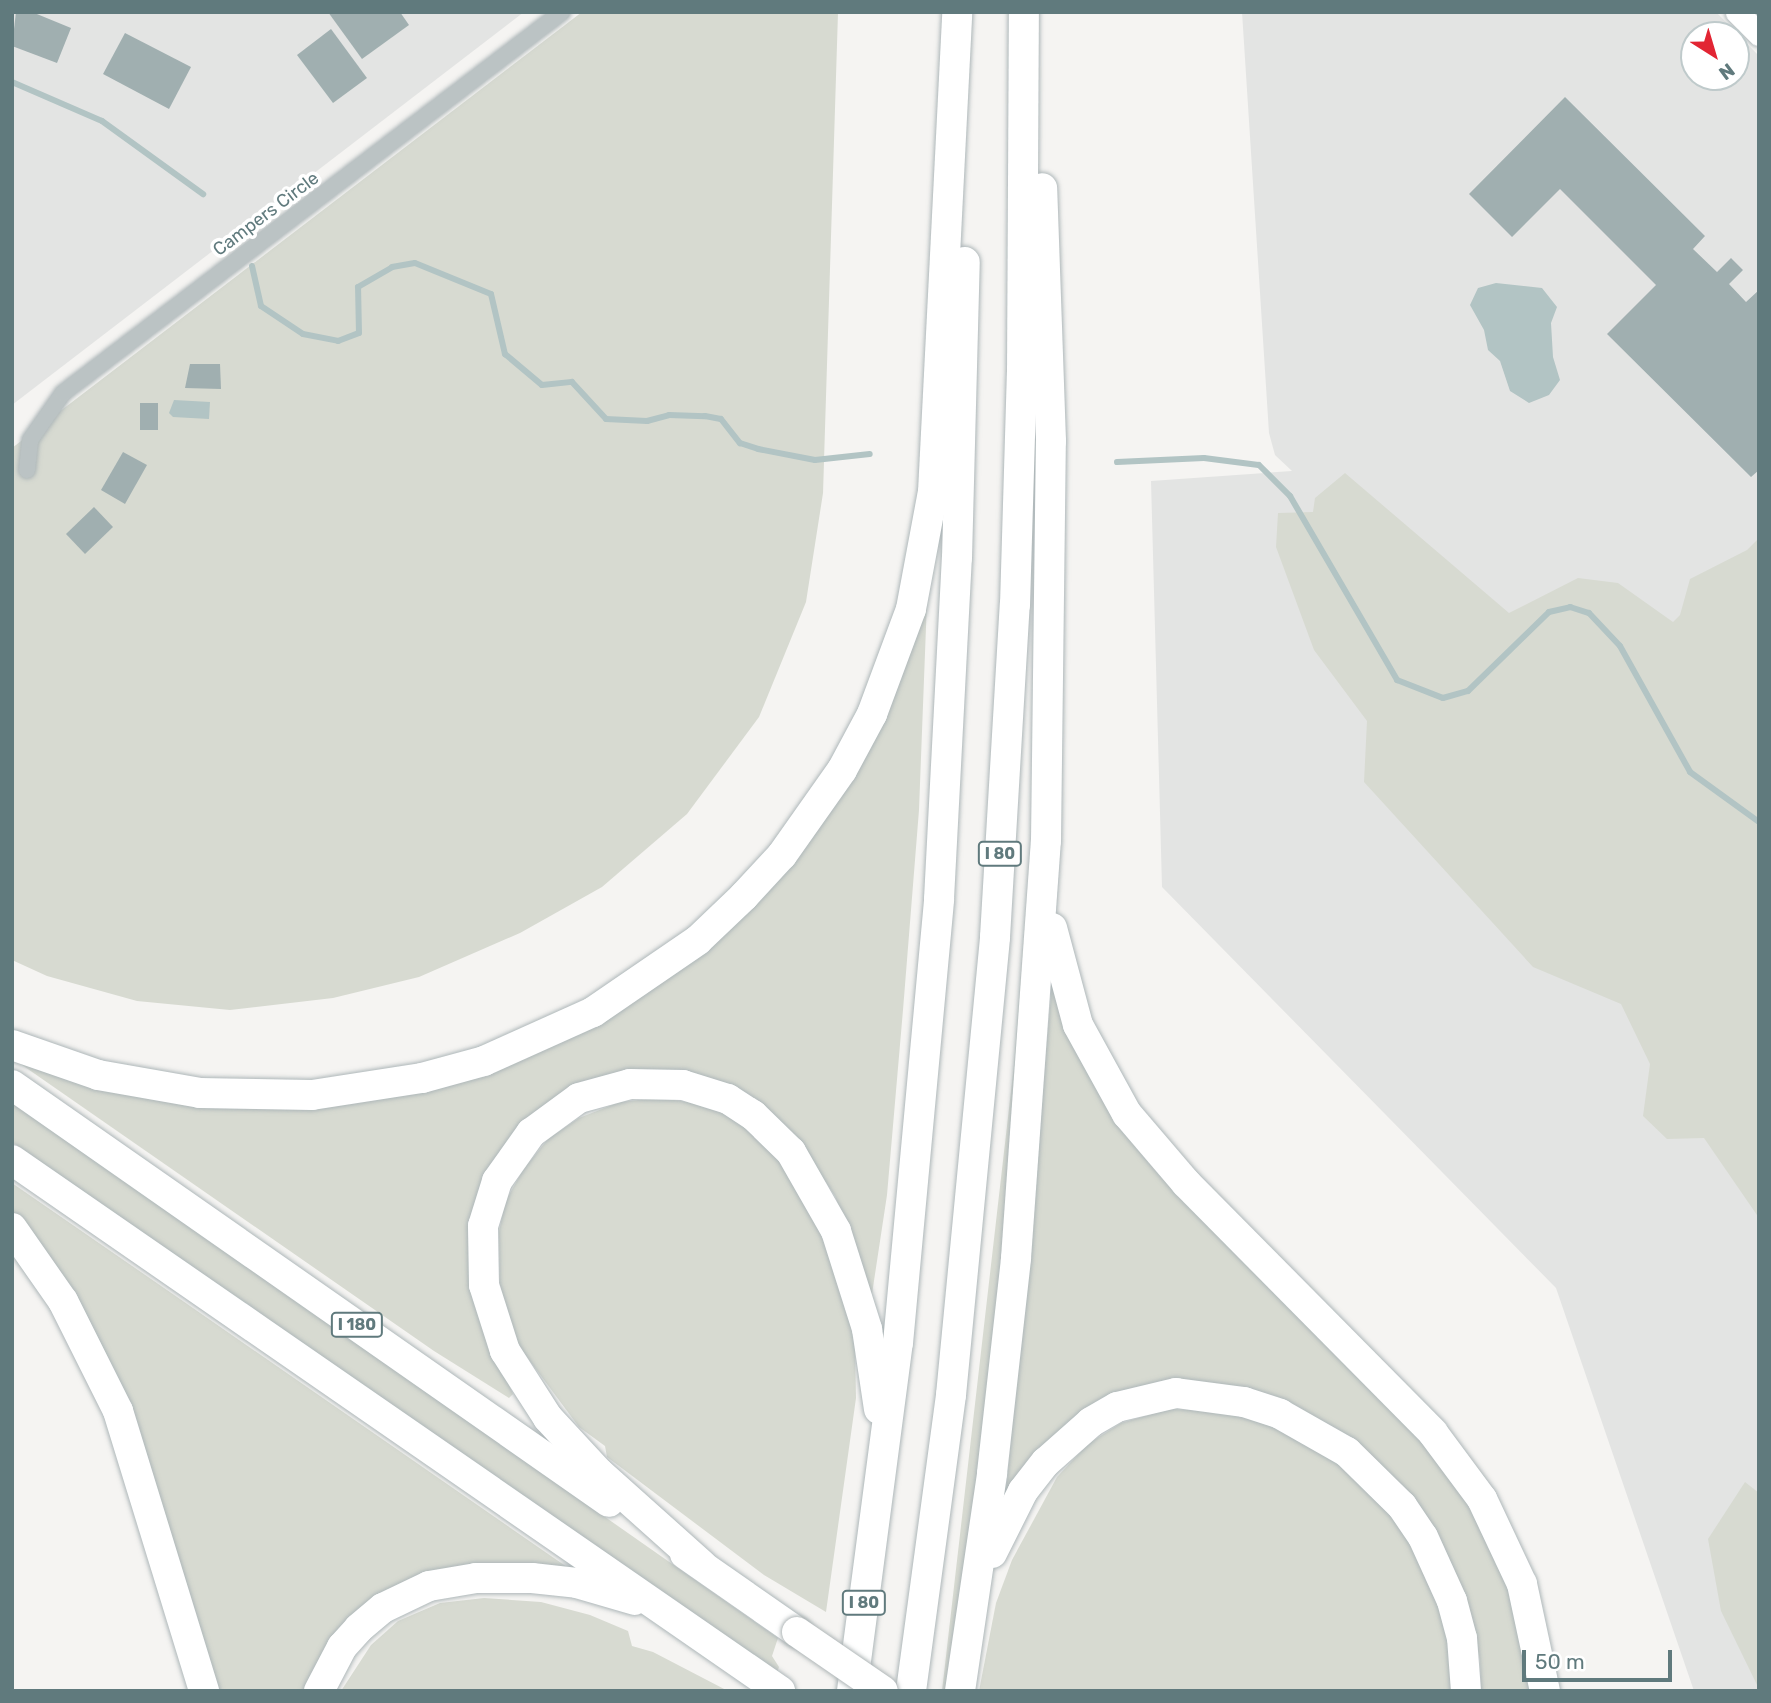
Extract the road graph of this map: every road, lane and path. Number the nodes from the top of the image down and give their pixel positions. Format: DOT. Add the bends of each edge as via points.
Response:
graph roads {
  1 [pos="562,12"];
  2 [pos="957,12"];
  3 [pos="965,12"];
  4 [pos="1024,12"];
  5 [pos="1031,12"];
  6 [pos="1737,12"];
  7 [pos="1759,34"];
  8 [pos="27,470"];
  9 [pos="1046,841"];
  10 [pos="12,1045"];
  11 [pos="12,1085"];
  12 [pos="12,1160"];
  13 [pos="12,1228"];
  14 [pos="877,1515"];
  15 [pos="702,1565"];
  16 [pos="972,1617"];
  17 [pos="680,1621"];
  18 [pos="777,1688"];
  19 [pos="204,1691"];
  20 [pos="319,1691"];
  21 [pos="852,1691"];
  22 [pos="883,1691"];
  23 [pos="911,1691"];
  24 [pos="960,1691"];
  25 [pos="1466,1691"];
  26 [pos="1545,1691"];
  1 -- 8 [label="street, Campers Circle" via="63,393 30,440"];
  2 -- 10 [label="highway" via="933,492 911,610 872,714 842,770 796,836 744,896 698,940 593,1012 509,1051 422,1078 312,1095 200,1093 98,1075"];
  3 -- 14 [label="highway, I 80" via="964,313 952,674 921,1120"];
  4 -- 23 [label="highway, I 80" via="1015,605 995,937 953,1381"];
  5 -- 9 [label="highway" via="1046,247 1051,440"];
  6 -- 7 [label="main road"];
  9 -- 16 [label="highway" via="1016,1258"];
  9 -- 26 [label="highway" via="1052,933 1062,976 1100,1071 1154,1149 1457,1462 1482,1499 1522,1584"];
  11 -- 15 [label="highway, I 180"];
  12 -- 17 [label="highway"];
  13 -- 19 [label="highway" via="63,1301 118,1411"];
  14 -- 15 [label="highway" via="880,1430 867,1329 836,1231 791,1152 753,1115 706,1091 654,1082 607,1088 553,1114 512,1155 497,1181 483,1226 484,1285 505,1351 548,1418 599,1473"];
  14 -- 21 [label="highway, I 80"];
  15 -- 22 [label="highway, I 180, bridge"];
  16 -- 24 [label="highway"];
  16 -- 25 [label="highway" via="998,1534 1023,1491 1068,1440 1118,1407 1156,1396 1207,1394 1280,1414 1315,1431 1376,1477 1402,1506 1423,1537 1452,1601"];
  17 -- 18 [label="highway"];
  17 -- 20 [label="highway" via="622,1596 578,1584 532,1578 459,1580 429,1586 383,1608 342,1647"];
}
